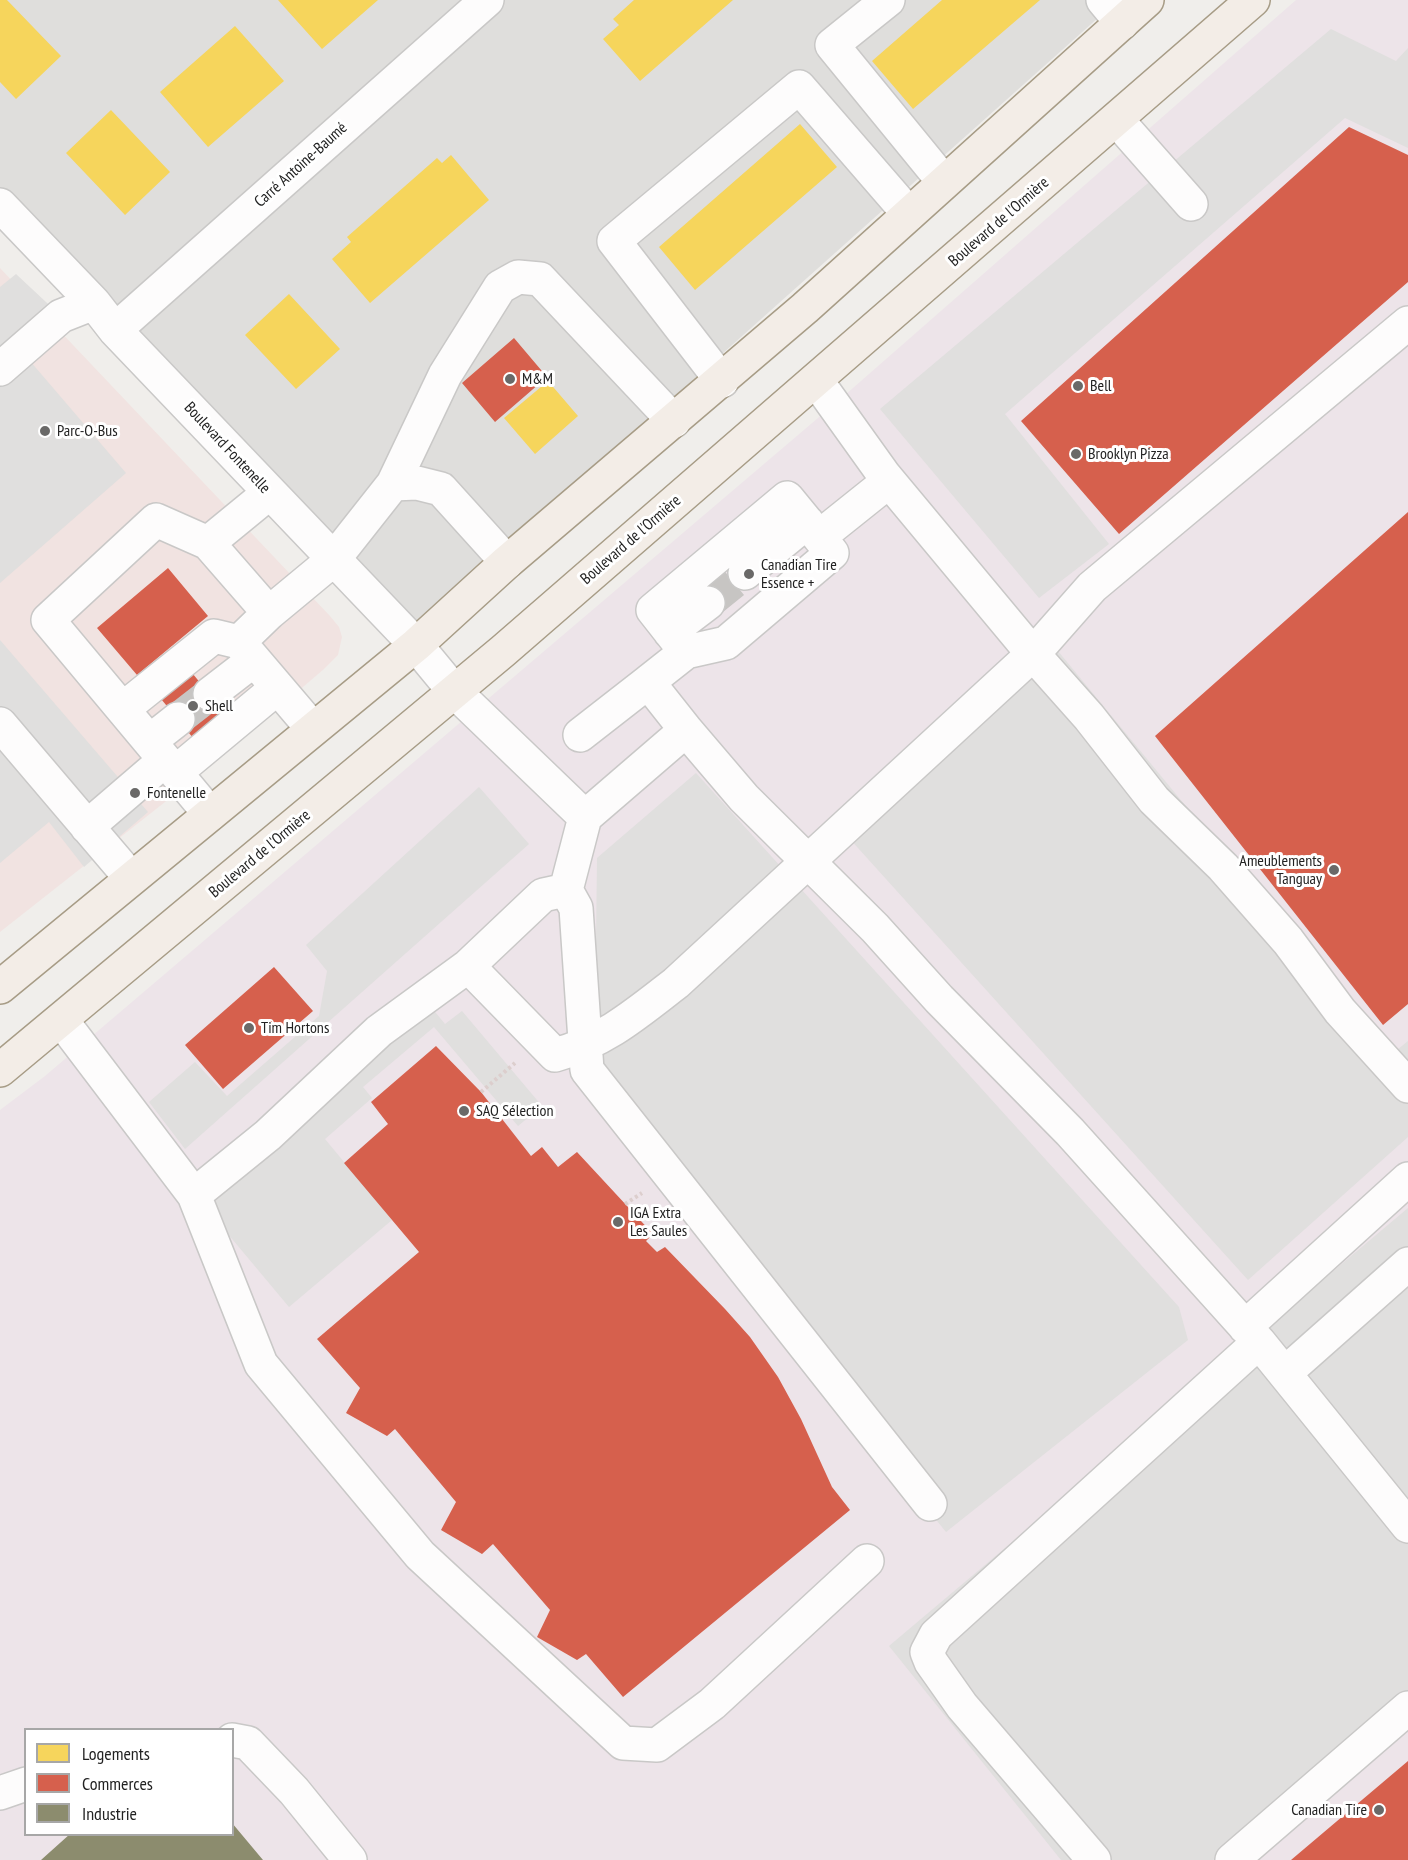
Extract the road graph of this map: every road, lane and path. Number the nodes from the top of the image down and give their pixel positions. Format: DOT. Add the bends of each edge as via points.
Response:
graph roads {
  1 [pos="487,0"];
  2 [pos="888,0"];
  3 [pos="1147,0"];
  4 [pos="1253,0"];
  5 [pos="1112,11"];
  6 [pos="1117,120"];
  7 [pos="944,182"];
  8 [pos="1191,204"];
  9 [pos="0,205"];
  10 [pos="909,214"];
  11 [pos="94,303"];
  12 [pos="1408,323"];
  13 [pos="115,330"];
  14 [pos="0,369"];
  15 [pos="816,380"];
  16 [pos="722,381"];
  17 [pos="674,421"];
  18 [pos="889,481"];
  19 [pos="393,484"];
  20 [pos="269,493"];
  21 [pos="813,529"];
  22 [pos="208,543"];
  23 [pos="333,561"];
  24 [pos="507,562"];
  25 [pos="745,573"];
  26 [pos="708,603"];
  27 [pos="269,613"];
  28 [pos="678,642"];
  29 [pos="416,645"];
  30 [pos="246,651"];
  31 [pos="1033,654"];
  32 [pos="648,682"];
  33 [pos="277,688"];
  34 [pos="454,691"];
  35 [pos="210,694"];
  36 [pos="124,708"];
  37 [pos="178,719"];
  38 [pos="0,724"];
  39 [pos="313,729"];
  40 [pos="687,730"];
  41 [pos="580,735"];
  42 [pos="164,757"];
  43 [pos="210,814"];
  44 [pos="585,817"];
  45 [pos="87,826"];
  46 [pos="807,861"];
  47 [pos="131,878"];
  48 [pos="566,890"];
  49 [pos="468,966"];
  50 [pos="0,987"];
  51 [pos="62,1021"];
  52 [pos="542,1041"];
  53 [pos="586,1046"];
  54 [pos="0,1070"];
  55 [pos="1408,1086"];
  56 [pos="481,1092"];
  57 [pos="1408,1179"];
  58 [pos="642,1193"];
  59 [pos="194,1195"];
  60 [pos="625,1204"];
  61 [pos="1408,1264"];
  62 [pos="1252,1334"];
  63 [pos="1285,1373"];
  64 [pos="930,1504"];
  65 [pos="1408,1526"];
  66 [pos="867,1561"];
  67 [pos="1408,1708"];
  68 [pos="234,1740"];
  69 [pos="24,1785"];
  70 [pos="0,1793"];
  71 [pos="350,1860"];
  72 [pos="1094,1860"];
  73 [pos="1232,1860"];
  1 -- 13 [label="street, Carré Antoine-Baumé"];
  2 -- 7 [label="street" via="832,45"];
  3 -- 5 [label="main road"];
  4 -- 6 [label="main road, Boulevard de l'Ormière"];
  5 -- 7 [label="main road"];
  6 -- 8 [label="street"];
  6 -- 15 [label="main road, Boulevard de l'Ormière"];
  7 -- 10 [label="main road"];
  9 -- 11 [label="street, Boulevard Fontenelle"];
  10 -- 16 [label="main road"];
  10 -- 16 [label="street" via="799,87 614,241"];
  11 -- 13 [label="street, Boulevard Fontenelle"];
  11 -- 14 [label="street" via="61,316"];
  12 -- 31 [label="street" via="1092,587"];
  13 -- 20 [label="street, Boulevard Fontenelle"];
  15 -- 18 [label="street"];
  15 -- 34 [label="main road, Boulevard de l'Ormière"];
  16 -- 17 [label="main road"];
  17 -- 19 [label="street" via="540,279 518,277 500,287 445,375"];
  17 -- 24 [label="main road"];
  18 -- 21 [label="street"];
  18 -- 31 [label="street"];
  19 -- 23 [label="street"];
  19 -- 24 [label="street" via="417,483 441,489"];
  20 -- 22 [label="street"];
  20 -- 23 [label="street, Boulevard Fontenelle"];
  21 -- 25 [label="street"];
  21 -- 28 [label="street" via="832,554 726,644"];
  21 -- 28 [label="street" via="787,498 653,610"];
  22 -- 27 [label="street"];
  22 -- 36 [label="street" via="156,520 48,620"];
  23 -- 27 [label="street"];
  23 -- 29 [label="street, Boulevard Fontenelle"];
  24 -- 29 [label="main road"];
  26 -- 28 [label="street"];
  27 -- 30 [label="street"];
  28 -- 32 [label="street"];
  29 -- 34 [label="street, Boulevard Fontenelle"];
  29 -- 39 [label="main road"];
  30 -- 33 [label="street"];
  30 -- 35 [label="street"];
  30 -- 36 [label="street" via="214,636"];
  31 -- 46 [label="street"];
  31 -- 55 [label="street" via="1154,800 1222,867 1288,941 1340,1011"];
  32 -- 40 [label="street"];
  32 -- 41 [label="street"];
  33 -- 39 [label="street"];
  33 -- 42 [label="street"];
  34 -- 44 [label="street, Boulevard Fontenelle"];
  34 -- 51 [label="main road, Boulevard de l'Ormière"];
  36 -- 42 [label="street"];
  37 -- 42 [label="street"];
  38 -- 45 [label="street"];
  39 -- 43 [label="main road"];
  40 -- 44 [label="street"];
  40 -- 46 [label="street" via="744,798"];
  42 -- 43 [label="street"];
  42 -- 45 [label="street"];
  43 -- 47 [label="main road"];
  44 -- 48 [label="street"];
  45 -- 47 [label="street"];
  46 -- 53 [label="street" via="675,983 623,1025"];
  46 -- 62 [label="street" via="1070,1132"];
  47 -- 50 [label="main road"];
  48 -- 49 [label="street" via="543,896"];
  48 -- 53 [label="street" via="576,908"];
  49 -- 52 [label="street"];
  49 -- 59 [label="street" via="380,1031 268,1136"];
  51 -- 54 [label="main road, Boulevard de l'Ormière"];
  51 -- 59 [label="street"];
  52 -- 53 [label="street" via="555,1055"];
  52 -- 56 [label="path"];
  53 -- 64 [label="street" via="587,1070"];
  57 -- 62 [label="street"];
  58 -- 60 [label="path"];
  59 -- 66 [label="street" via="261,1364 420,1555 623,1743 657,1745 712,1704"];
  61 -- 63 [label="street"];
  62 -- 63 [label="street"];
  62 -- 72 [label="street" via="936,1635 927,1652 962,1706"];
  63 -- 65 [label="street"];
  67 -- 73 [label="street"];
  68 -- 71 [label="street" via="248,1743 294,1791"];
  69 -- 70 [label="street"];
}
